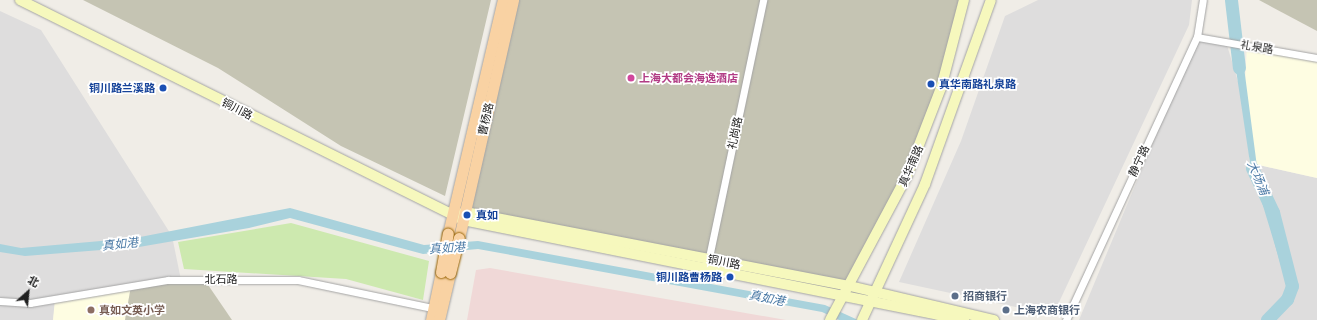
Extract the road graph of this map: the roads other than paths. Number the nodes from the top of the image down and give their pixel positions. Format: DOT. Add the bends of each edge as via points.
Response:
graph roads {
  1 [pos="20,0"];
  2 [pos="503,0"];
  3 [pos="513,0"];
  4 [pos="764,0"];
  5 [pos="964,0"];
  6 [pos="991,0"];
  7 [pos="1203,0"];
  8 [pos="1197,37"];
  9 [pos="1317,58"];
  10 [pos="461,216"];
  11 [pos="708,263"];
  12 [pos="850,286"];
  13 [pos="844,295"];
  14 [pos="875,296"];
  15 [pos="0,302"];
  16 [pos="436,315"];
  17 [pos="863,318"];
  18 [pos="830,320"];
  19 [pos="964,320"];
  20 [pos="994,320"];
  21 [pos="1066,320"];
  1 -- 10 [label="main road, 铜川路"];
  2 -- 10 [label="main road, 曹杨路"];
  3 -- 10 [label="main road, 曹杨路"];
  4 -- 11 [label="street, 礼尚路"];
  5 -- 12 [label="main road, 真华南路" via="928,127 907,176"];
  6 -- 14 [label="main road, 真华南路" via="946,132"];
  7 -- 8 [label="street, 静宁路"];
  8 -- 9 [label="street, 礼泉路"];
  8 -- 21 [label="street, 静宁路"];
  10 -- 11 [label="main road, 铜川路"];
  10 -- 16 [label="main road, 曹杨路, bridge" via="453,236"];
  11 -- 12 [label="main road, 铜川路"];
  11 -- 13 [label="main road, 铜川路"];
  12 -- 13 [label="main road, 真华南路"];
  12 -- 14 [label="main road, 铜川路"];
  13 -- 14 [label="main road, 铜川路"];
  13 -- 18 [label="main road, 真华南路"];
  14 -- 17 [label="main road, 真华南路"];
  14 -- 19 [label="main road, 铜川路"];
  14 -- 20 [label="main road, 铜川路"];
  15 -- 16 [label="street, 北石路" via="30,303 168,280 298,280"];
}
